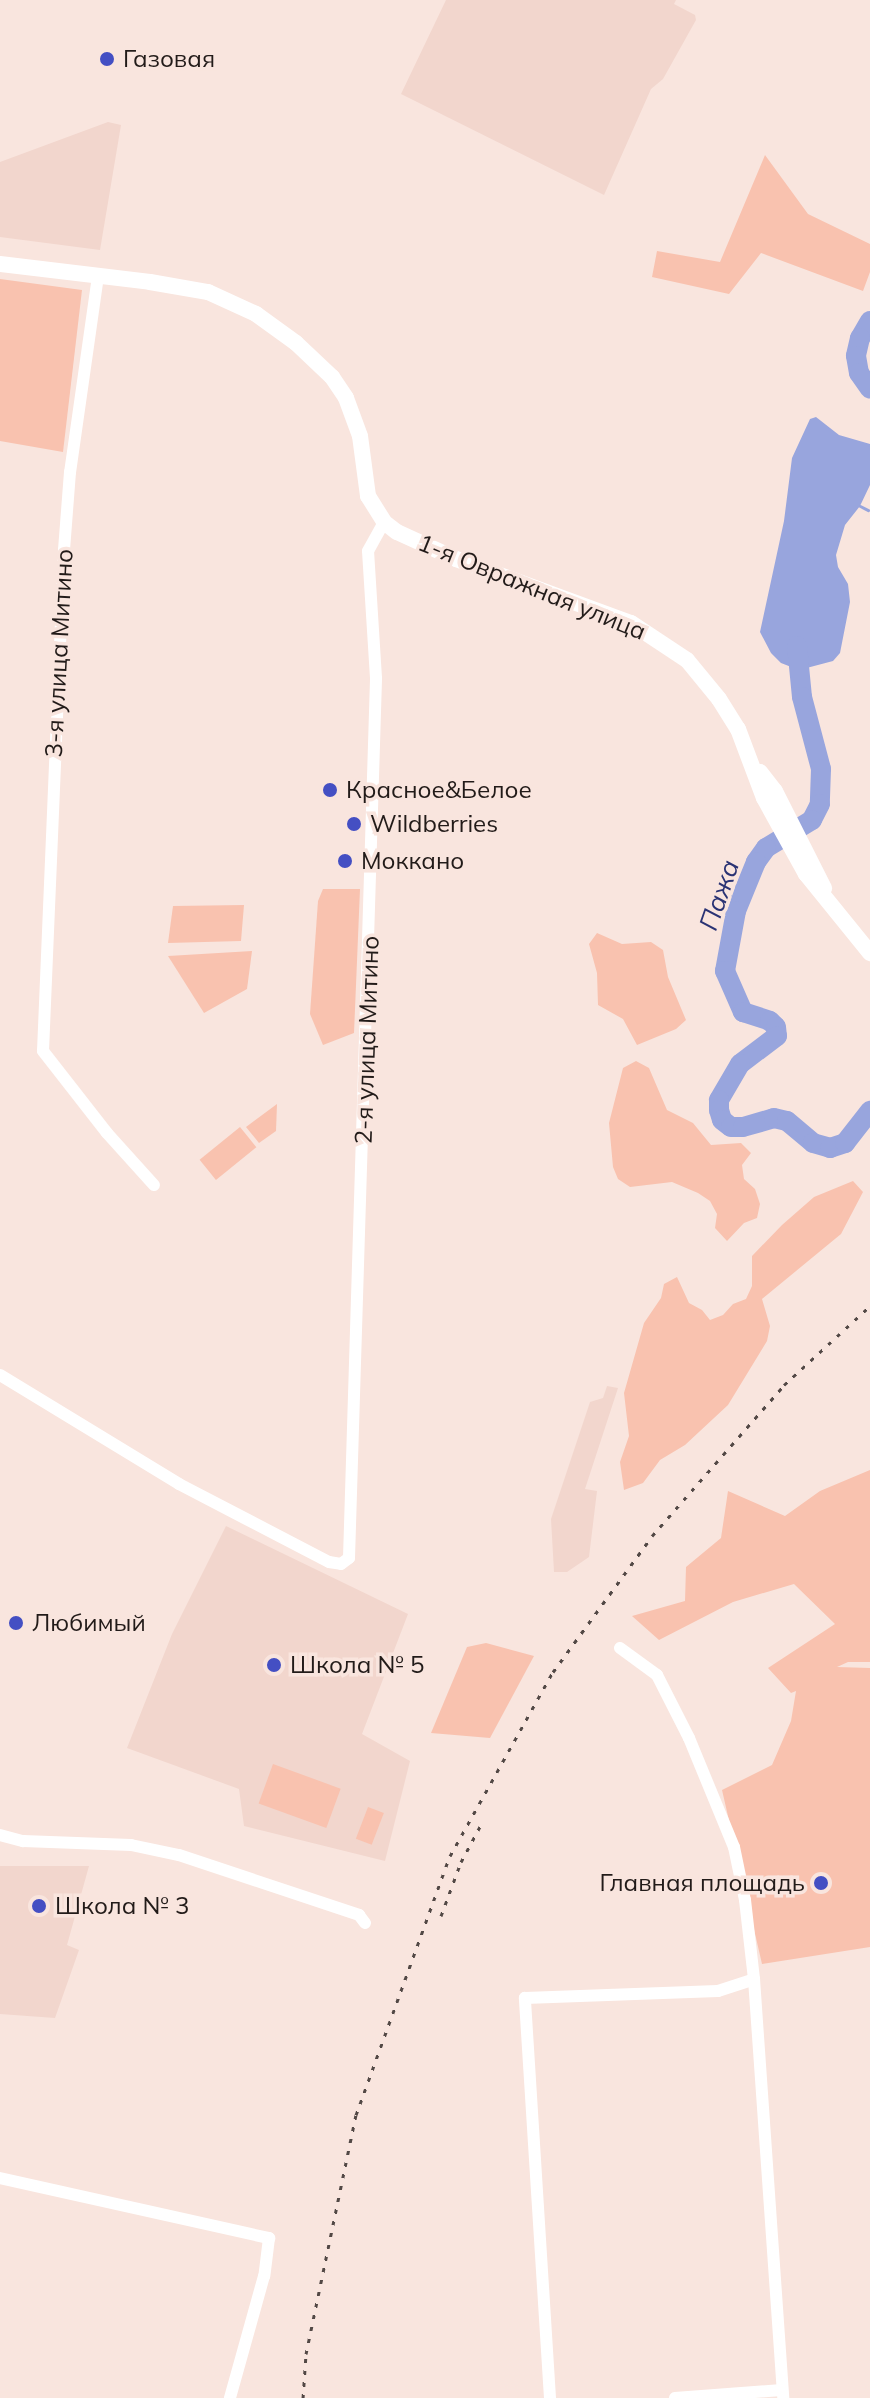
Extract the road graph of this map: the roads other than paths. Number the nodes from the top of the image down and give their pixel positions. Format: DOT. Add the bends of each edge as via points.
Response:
graph roads {
  1 [pos="0,264"];
  2 [pos="98,276"];
  3 [pos="384,522"];
  4 [pos="869,952"];
  5 [pos="154,1185"];
  6 [pos="0,1375"];
  7 [pos="620,1648"];
  8 [pos="0,1835"];
  9 [pos="365,1923"];
  10 [pos="754,1979"];
  11 [pos="0,2178"];
  12 [pos="783,2394"];
  13 [pos="230,2398"];
  14 [pos="550,2398"];
  15 [pos="675,2398"];
  1 -- 2 [label="street"];
  2 -- 3 [label="street" via="208,292 256,314 296,343 346,398 360,436 368,496"];
  2 -- 5 [label="street, 3-я улица Митино" via="64,550 44,1031 46,1057"];
  3 -- 4 [label="street, 1-я Овражная улица" via="456,559 607,613 655,636 703,676 738,729 811,871"];
  3 -- 6 [label="street, 2-я улица Митино" via="368,551 375,731 351,1548 346,1562 329,1562 179,1484"];
  7 -- 10 [label="street" via="657,1675 734,1847"];
  8 -- 9 [label="street" via="23,1841 131,1845 179,1855 359,1915"];
  10 -- 12 [label="street"];
  10 -- 14 [label="street" via="718,1991 525,1998"];
  11 -- 13 [label="street" via="269,2238 264,2276"];
  12 -- 15 [label="street"];
}
